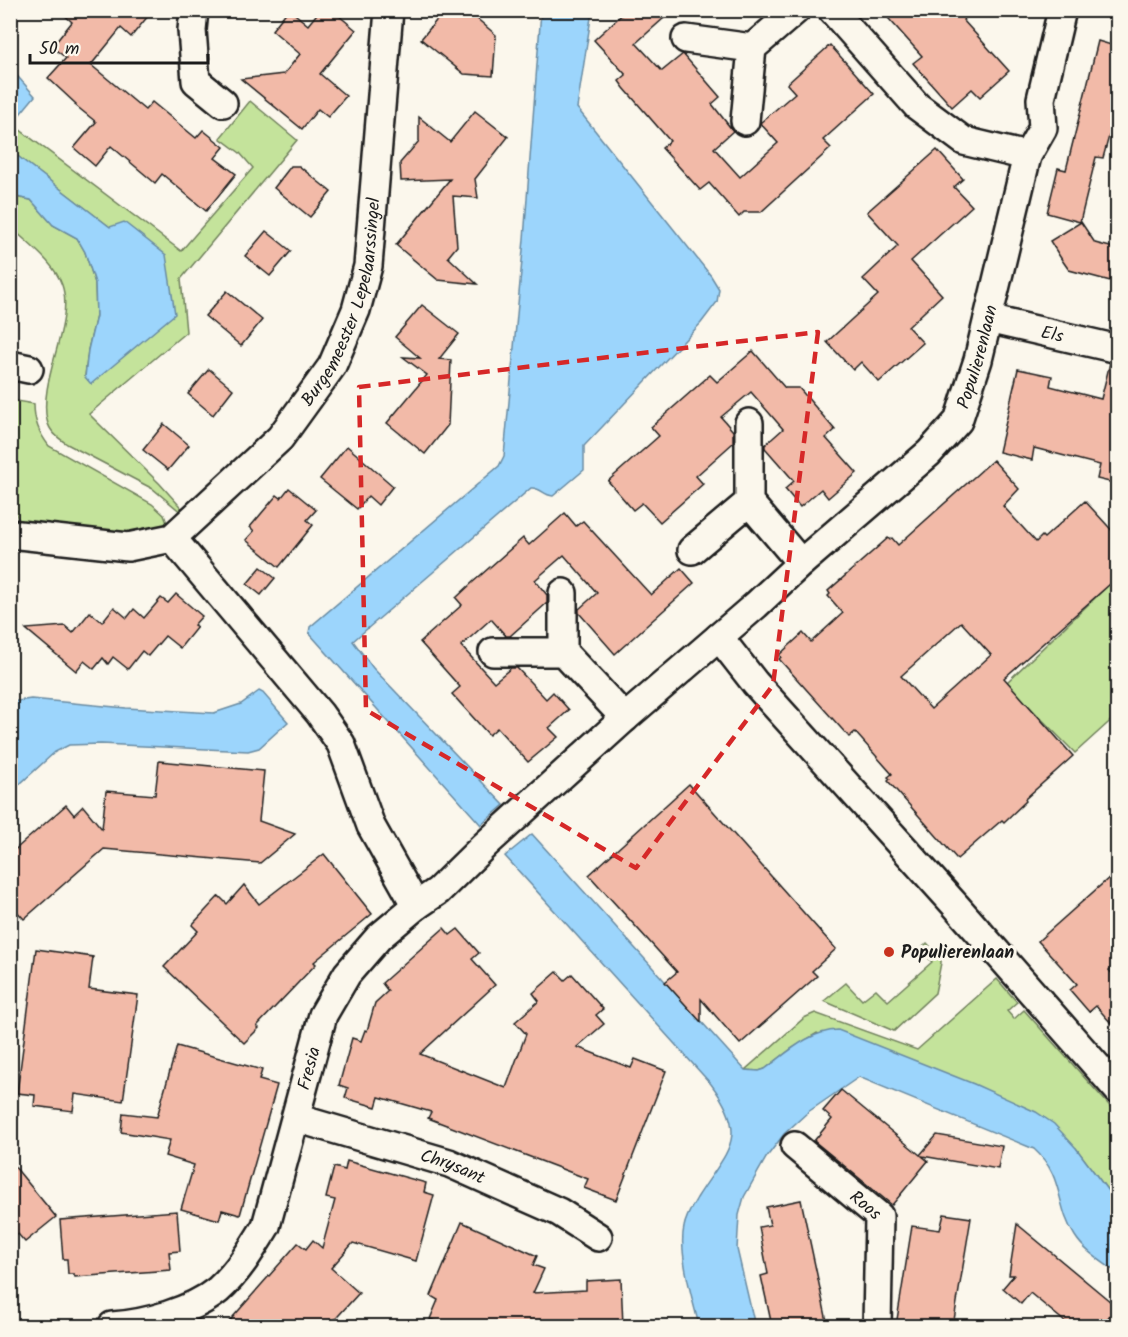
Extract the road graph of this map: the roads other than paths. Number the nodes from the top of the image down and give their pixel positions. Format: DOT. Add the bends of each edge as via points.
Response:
graph roads {
  1 [pos="194,10"];
  2 [pos="389,10"];
  3 [pos="832,10"];
  4 [pos="1062,10"];
  5 [pos="786,14"];
  6 [pos="686,39"];
  7 [pos="752,48"];
  8 [pos="224,103"];
  9 [pos="745,121"];
  10 [pos="1027,156"];
  11 [pos="988,319"];
  12 [pos="1118,349"];
  13 [pos="749,423"];
  14 [pos="748,502"];
  15 [pos="10,534"];
  16 [pos="172,538"];
  17 [pos="692,550"];
  18 [pos="801,562"];
  19 [pos="563,593"];
  20 [pos="719,637"];
  21 [pos="493,652"];
  22 [pos="563,652"];
  23 [pos="625,718"];
  24 [pos="534,802"];
  25 [pos="416,906"];
  26 [pos="1118,1090"];
  27 [pos="296,1118"];
  28 [pos="795,1146"];
  29 [pos="598,1237"];
  30 [pos="123,1326"];
  31 [pos="877,1326"];
  1 -- 8 [label="street" via="196,81"];
  2 -- 16 [label="street, Burgemeester Lepelaarssingel" via="368,266 356,310 332,366 280,438"];
  3 -- 10 [label="street" via="917,106 964,141"];
  4 -- 10 [label="street, Populierenlaan" via="1041,99 1043,128"];
  5 -- 7 [label="street"];
  6 -- 7 [label="street"];
  7 -- 9 [label="street"];
  10 -- 11 [label="street, Populierenlaan"];
  11 -- 12 [label="street, Els"];
  11 -- 18 [label="street, Populierenlaan" via="958,421 929,453"];
  13 -- 14 [label="street"];
  14 -- 17 [label="street"];
  14 -- 18 [label="street"];
  15 -- 16 [label="street" via="128,547"];
  16 -- 25 [label="street" via="341,744 371,826"];
  18 -- 20 [label="street, Populierenlaan"];
  19 -- 22 [label="street"];
  20 -- 23 [label="street, Populierenlaan"];
  20 -- 26 [label="street"];
  21 -- 22 [label="street"];
  22 -- 23 [label="street"];
  23 -- 24 [label="street, Populierenlaan"];
  24 -- 25 [label="street, Fresia" via="438,891"];
  25 -- 27 [label="street, Fresia" via="372,944 347,974 323,1015"];
  27 -- 29 [label="street, Chrysant" via="449,1163 559,1212"];
  27 -- 30 [label="street, Fresia" via="266,1226 248,1257 217,1290 180,1311"];
  28 -- 31 [label="street, Roos" via="879,1216"];
}
